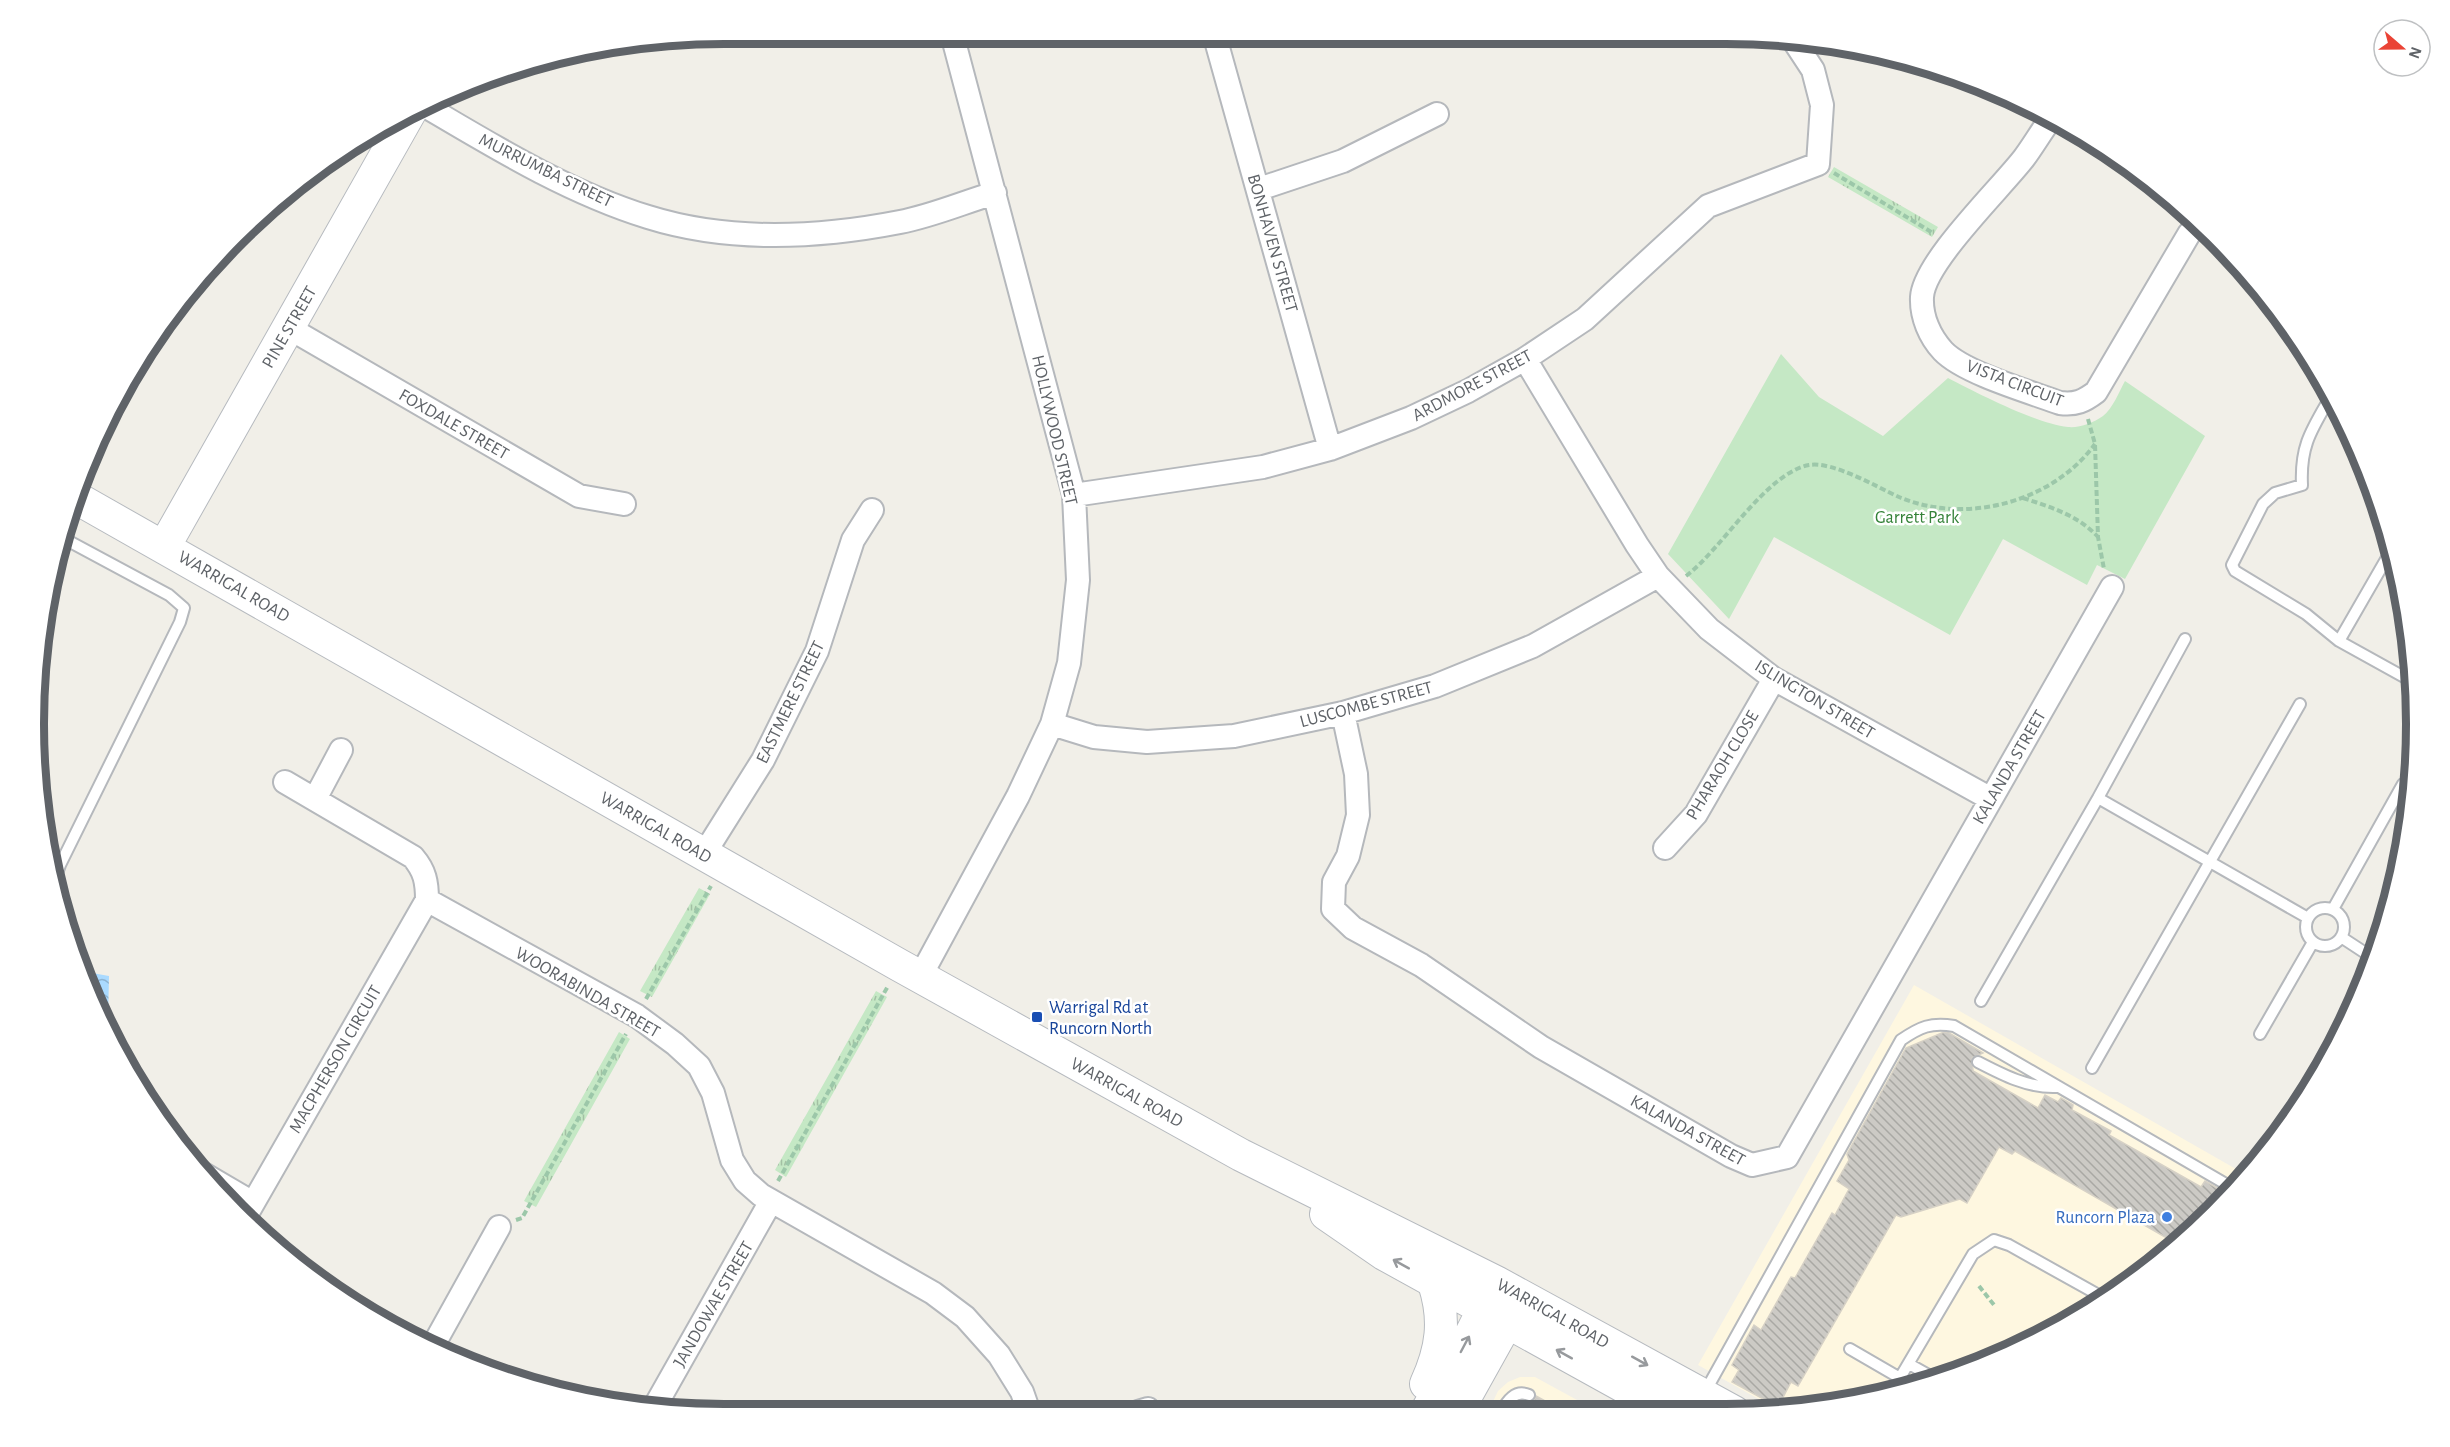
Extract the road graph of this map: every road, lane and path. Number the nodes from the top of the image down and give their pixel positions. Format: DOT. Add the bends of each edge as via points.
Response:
graph roads {
  1 [pos="954,43"];
  2 [pos="1217,43"];
  3 [pos="1798,47"];
  4 [pos="432,110"];
  5 [pos="1437,114"];
  6 [pos="403,124"];
  7 [pos="2047,125"];
  8 [pos="1818,164"];
  9 [pos="1259,189"];
  10 [pos="995,193"];
  11 [pos="2193,229"];
  12 [pos="1951,244"];
  13 [pos="289,328"];
  14 [pos="1525,359"];
  15 [pos="2085,401"];
  16 [pos="2326,405"];
  17 [pos="2095,444"];
  18 [pos="1330,449"];
  19 [pos="1074,495"];
  20 [pos="2022,498"];
  21 [pos="82,501"];
  22 [pos="624,504"];
  23 [pos="872,510"];
  24 [pos="2098,537"];
  25 [pos="69,541"];
  26 [pos="164,547"];
  27 [pos="2386,560"];
  28 [pos="1664,581"];
  29 [pos="2112,587"];
  30 [pos="2185,639"];
  31 [pos="2339,641"];
  32 [pos="2405,677"];
  33 [pos="1774,679"];
  34 [pos="2300,705"];
  35 [pos="1343,713"];
  36 [pos="1052,724"];
  37 [pos="340,750"];
  38 [pos="285,782"];
  39 [pos="2403,784"];
  40 [pos="2098,798"];
  41 [pos="315,799"];
  42 [pos="1991,799"];
  43 [pos="1665,848"];
  44 [pos="714,860"];
  45 [pos="2210,862"];
  46 [pos="59,867"];
  47 [pos="427,900"];
  48 [pos="2333,909"];
  49 [pos="2308,918"];
  50 [pos="2341,937"];
  51 [pos="2313,942"];
  52 [pos="2366,953"];
  53 [pos="909,971"];
  54 [pos="1981,1001"];
  55 [pos="637,1016"];
  56 [pos="2260,1034"];
  57 [pos="1978,1062"];
  58 [pos="2092,1068"];
  59 [pos="2058,1087"];
  60 [pos="1241,1155"];
  61 [pos="2226,1184"];
  62 [pos="771,1201"];
  63 [pos="249,1211"];
  64 [pos="499,1227"];
  65 [pos="1434,1283"];
  66 [pos="1979,1286"];
  67 [pos="2096,1294"];
  68 [pos="1502,1303"];
  69 [pos="1994,1305"];
  70 [pos="437,1339"];
  71 [pos="1850,1349"];
  72 [pos="1909,1364"];
  73 [pos="1925,1373"];
  74 [pos="1900,1378"];
  75 [pos="1898,1381"];
  76 [pos="1529,1395"];
  77 [pos="1704,1395"];
  78 [pos="658,1400"];
  79 [pos="1026,1404"];
  80 [pos="1418,1404"];
  81 [pos="1432,1404"];
  82 [pos="1460,1404"];
  83 [pos="1506,1404"];
  84 [pos="1656,1404"];
  85 [pos="1719,1404"];
  1 -- 10 [label="street, HOLLYWOOD STREET"];
  2 -- 9 [label="street, BONHAVEN STREET"];
  3 -- 8 [label="street" via="1813,70 1822,105"];
  4 -- 10 [label="street, MURRUMBA STREET" via="588,195 648,217 706,230 773,236 840,231 902,222"];
  5 -- 9 [label="street" via="1343,161"];
  6 -- 13 [label="main road, PINE STREET"];
  7 -- 12 [label="street, VISTA CIRCUIT" via="2024,158"];
  8 -- 12 [label="path"];
  8 -- 14 [label="street, ARDMORE STREET" via="1708,206 1585,319"];
  9 -- 18 [label="street, BONHAVEN STREET"];
  10 -- 19 [label="street, HOLLYWOOD STREET"];
  11 -- 15 [label="street, VISTA CIRCUIT" via="2096,392"];
  12 -- 15 [label="street, VISTA CIRCUIT" via="1931,269 1922,296 1925,325 1944,352 1988,376 2060,403"];
  13 -- 22 [label="street, FOXDALE STREET" via="579,496"];
  13 -- 26 [label="main road, PINE STREET"];
  14 -- 18 [label="street, ARDMORE STREET" via="1411,418"];
  14 -- 28 [label="street, ISLINGTON STREET" via="1637,545"];
  15 -- 17 [label="path"];
  16 -- 31 [label="lane" via="2307,438 2301,463 2302,484 2276,493 2263,504 2232,565 2235,571 2306,614"];
  17 -- 20 [label="path" via="2069,472"];
  17 -- 24 [label="path"];
  18 -- 19 [label="street, ARDMORE STREET" via="1263,467"];
  19 -- 36 [label="street, HOLLYWOOD STREET" via="1078,580 1069,663"];
  20 -- 24 [label="path" via="2065,513"];
  20 -- 28 [label="path" via="1972,509 1935,507 1900,497 1840,470 1812,464 1789,472 1689,573"];
  21 -- 26 [label="main road, WARRIGAL ROAD"];
  23 -- 44 [label="street, EASTMERE STREET" via="854,540 817,651"];
  24 -- 29 [label="path" via="2106,577"];
  25 -- 46 [label="lane" via="169,595 184,608"];
  26 -- 44 [label="main road, WARRIGAL ROAD"];
  27 -- 31 [label="lane"];
  28 -- 33 [label="street, ISLINGTON STREET" via="1709,629"];
  28 -- 35 [label="street, LUSCOMBE STREET" via="1533,646 1435,686"];
  29 -- 42 [label="street, KALANDA STREET"];
  30 -- 40 [label="lane"];
  31 -- 32 [label="lane"];
  33 -- 42 [label="street, ISLINGTON STREET"];
  33 -- 43 [label="street, PHARAOH CLOSE" via="1696,814"];
  34 -- 45 [label="lane"];
  35 -- 36 [label="street, LUSCOMBE STREET" via="1234,736 1148,742 1094,737"];
  35 -- 42 [label="street, KALANDA STREET" via="1356,774 1358,815 1348,856 1334,882 1333,909 1353,928 1421,965 1541,1047 1752,1165 1787,1157"];
  36 -- 53 [label="street, HOLLYWOOD STREET" via="1018,796"];
  37 -- 41 [label="street"];
  38 -- 41 [label="street"];
  39 -- 48 [label="lane"];
  40 -- 45 [label="lane"];
  40 -- 54 [label="lane"];
  41 -- 47 [label="street" via="413,857 423,868"];
  44 -- 53 [label="main road, WARRIGAL ROAD"];
  44 -- 55 [label="path" via="687,925"];
  45 -- 49 [label="lane"];
  45 -- 58 [label="lane"];
  47 -- 55 [label="street, WOORABINDA STREET"];
  47 -- 63 [label="street, MACPHERSON CIRCUIT"];
  48 -- 49 [label="lane" via="2319,908"];
  48 -- 50 [label="lane" via="2344,922"];
  49 -- 51 [label="lane" via="2307,930"];
  50 -- 51 [label="lane" via="2328,946"];
  50 -- 52 [label="lane"];
  51 -- 56 [label="lane"];
  53 -- 60 [label="main road, WARRIGAL ROAD"];
  53 -- 62 [label="path" via="779,1179"];
  55 -- 62 [label="street, WOORABINDA STREET" via="699,1066 713,1093 732,1160 745,1181"];
  55 -- 64 [label="path" via="522,1218"];
  57 -- 59 [label="lane" via="2041,1088"];
  59 -- 61 [label="lane"];
  59 -- 77 [label="lane" via="1954,1026 1937,1023 1901,1040"];
  65 -- 60 [label="main road, WARRIGAL ROAD, one-way" via="1384,1254"];
  60 -- 68 [label="main road, WARRIGAL ROAD"];
  62 -- 78 [label="street, JANDOWAE STREET"];
  62 -- 79 [label="street, WOORABINDA STREET" via="933,1293 965,1317 999,1355"];
  64 -- 70 [label="street"];
  65 -- 68 [label="main road, WARRIGAL ROAD"];
  65 -- 80 [label="main road" via="1441,1306 1440,1345"];
  66 -- 69 [label="path"];
  67 -- 72 [label="lane" via="1994,1240 1973,1254"];
  68 -- 77 [label="main road, WARRIGAL ROAD, one-way"];
  81 -- 68 [label="main road, one-way"];
  68 -- 82 [label="main road"];
  84 -- 68 [label="main road, WARRIGAL ROAD, one-way"];
  71 -- 74 [label="lane"];
  72 -- 73 [label="lane"];
  72 -- 74 [label="lane"];
  74 -- 75 [label="lane"];
  76 -- 83 [label="lane" via="1517,1394"];
  77 -- 85 [label="main road, WARRIGAL ROAD"];
}
